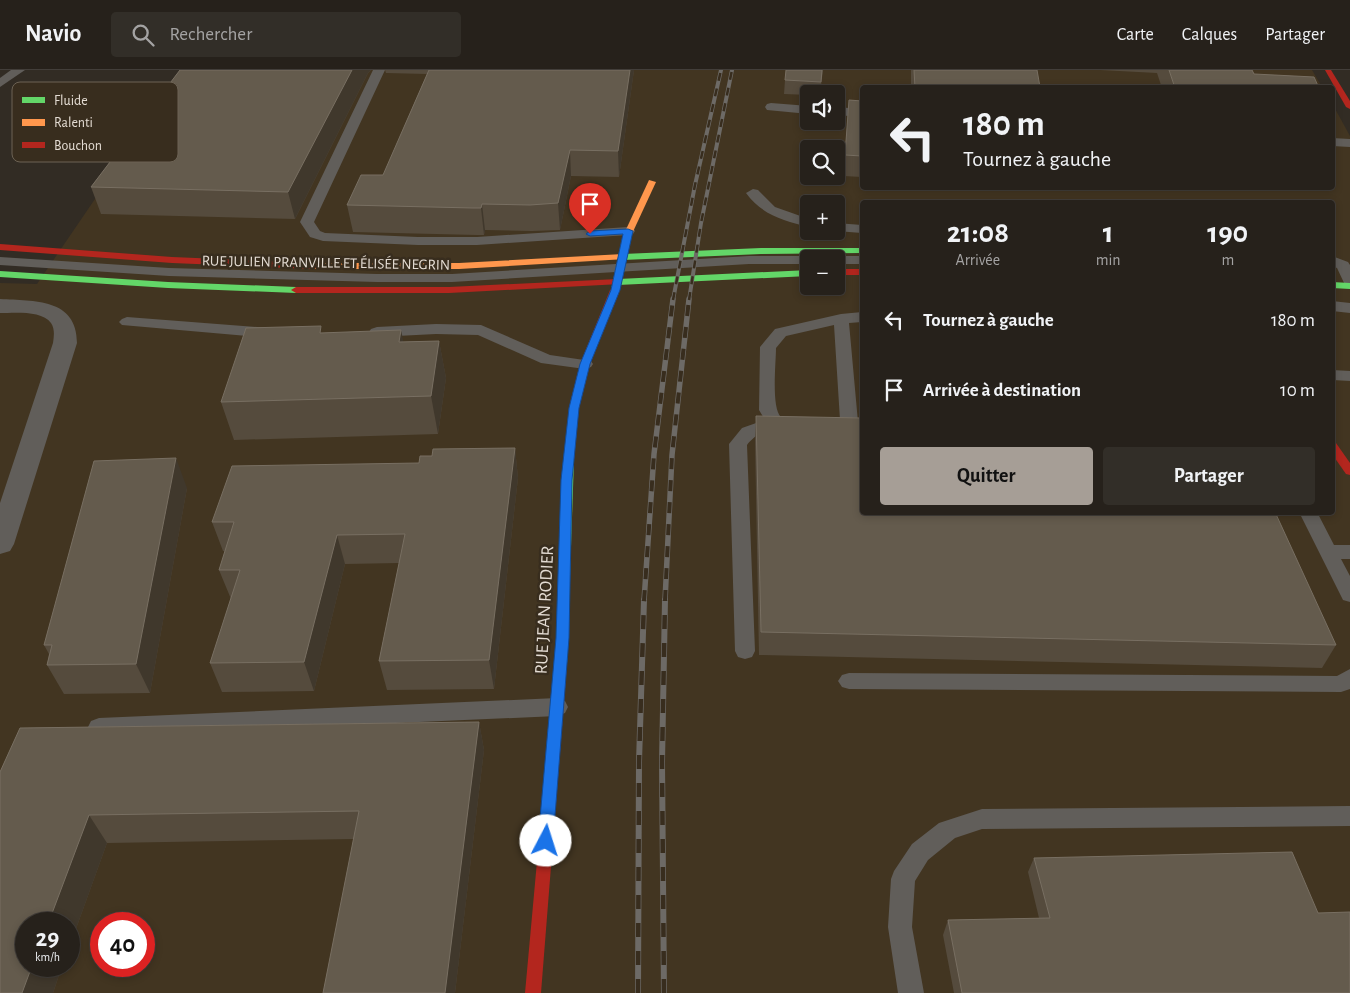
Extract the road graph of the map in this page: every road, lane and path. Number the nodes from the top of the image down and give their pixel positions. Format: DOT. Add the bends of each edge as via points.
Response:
graph roads {
  1 [pos="19,70"];
  2 [pos="379,70"];
  3 [pos="1328,70"];
  4 [pos="0,83"];
  5 [pos="771,107"];
  6 [pos="1350,107"];
  7 [pos="800,109"];
  8 [pos="845,112"];
  9 [pos="860,113"];
  10 [pos="1335,142"];
  11 [pos="1350,143"];
  12 [pos="652,182"];
  13 [pos="753,193"];
  14 [pos="800,219"];
  15 [pos="845,227"];
  16 [pos="860,228"];
  17 [pos="628,234"];
  18 [pos="0,247"];
  19 [pos="859,254"];
  20 [pos="845,258"];
  21 [pos="749,260"];
  22 [pos="800,260"];
  23 [pos="0,261"];
  24 [pos="1335,261"];
  25 [pos="800,272"];
  26 [pos="845,272"];
  27 [pos="860,272"];
  28 [pos="0,274"];
  29 [pos="1350,282"];
  30 [pos="1335,285"];
  31 [pos="1350,286"];
  32 [pos="1335,298"];
  33 [pos="1350,300"];
  34 [pos="0,306"];
  35 [pos="1335,306"];
  36 [pos="1350,308"];
  37 [pos="860,317"];
  38 [pos="842,319"];
  39 [pos="126,322"];
  40 [pos="360,333"];
  41 [pos="283,334"];
  42 [pos="585,364"];
  43 [pos="1335,375"];
  44 [pos="1350,376"];
  45 [pos="776,422"];
  46 [pos="1335,449"];
  47 [pos="1350,471"];
  48 [pos="1310,515"];
  49 [pos="0,544"];
  50 [pos="1328,552"];
  51 [pos="1350,552"];
  52 [pos="1350,595"];
  53 [pos="745,651"];
  54 [pos="1350,677"];
  55 [pos="849,681"];
  56 [pos="557,708"];
  57 [pos="80,728"];
  58 [pos="1350,816"];
  59 [pos="533,993"];
  60 [pos="911,993"];
  1 -- 4 [label="lane"];
  2 -- 17 [label="lane" via="308,222 315,234 418,242"];
  3 -- 6 [label="street"];
  5 -- 7 [label="lane"];
  8 -- 9 [label="lane"];
  10 -- 11 [label="lane"];
  12 -- 17 [label="street, RUE JEAN RODIER"];
  13 -- 14 [label="lane" via="770,211"];
  15 -- 16 [label="lane"];
  17 -- 42 [label="street, RUE JEAN RODIER, bridge" via="615,290"];
  18 -- 19 [label="street, RUE JULIEN PRANVILLE ET ÉLISÉE NEGRIN" via="178,260 381,267 749,251"];
  19 -- 20 [label="lane"];
  19 -- 21 [label="lane"];
  21 -- 22 [label="lane, RUE JULIEN PRANVILLE ET ÉLISÉE NEGRIN"];
  21 -- 23 [label="lane, RUE JULIEN PRANVILLE ET ÉLISÉE NEGRIN" via="452,278 169,272"];
  24 -- 29 [label="lane" via="1343,265"];
  25 -- 28 [label="street, RUE JULIEN PRANVILLE ET ÉLISÉE NEGRIN" via="382,291 161,285"];
  26 -- 27 [label="street"];
  30 -- 31 [label="street"];
  32 -- 33 [label="street"];
  34 -- 49 [label="street" via="48,310 64,321 67,332"];
  35 -- 36 [label="lane"];
  37 -- 38 [label="lane"];
  38 -- 45 [label="lane" via="781,332 768,347 767,410"];
  38 -- 45 [label="lane" via="849,422 838,429 796,429"];
  39 -- 41 [label="lane"];
  40 -- 42 [label="lane" via="481,330 547,360"];
  42 -- 56 [label="street, RUE JEAN RODIER" via="574,408 567,480 563,638"];
  43 -- 44 [label="lane"];
  45 -- 53 [label="lane" via="748,432 738,444"];
  46 -- 47 [label="street"];
  48 -- 50 [label="lane"];
  50 -- 51 [label="lane"];
  50 -- 52 [label="lane"];
  54 -- 55 [label="lane" via="1341,684"];
  56 -- 57 [label="lane"];
  56 -- 59 [label="street, RUE JEAN RODIER"];
  58 -- 60 [label="lane" via="982,819 947,830 920,852 903,879 900,927"];
}
